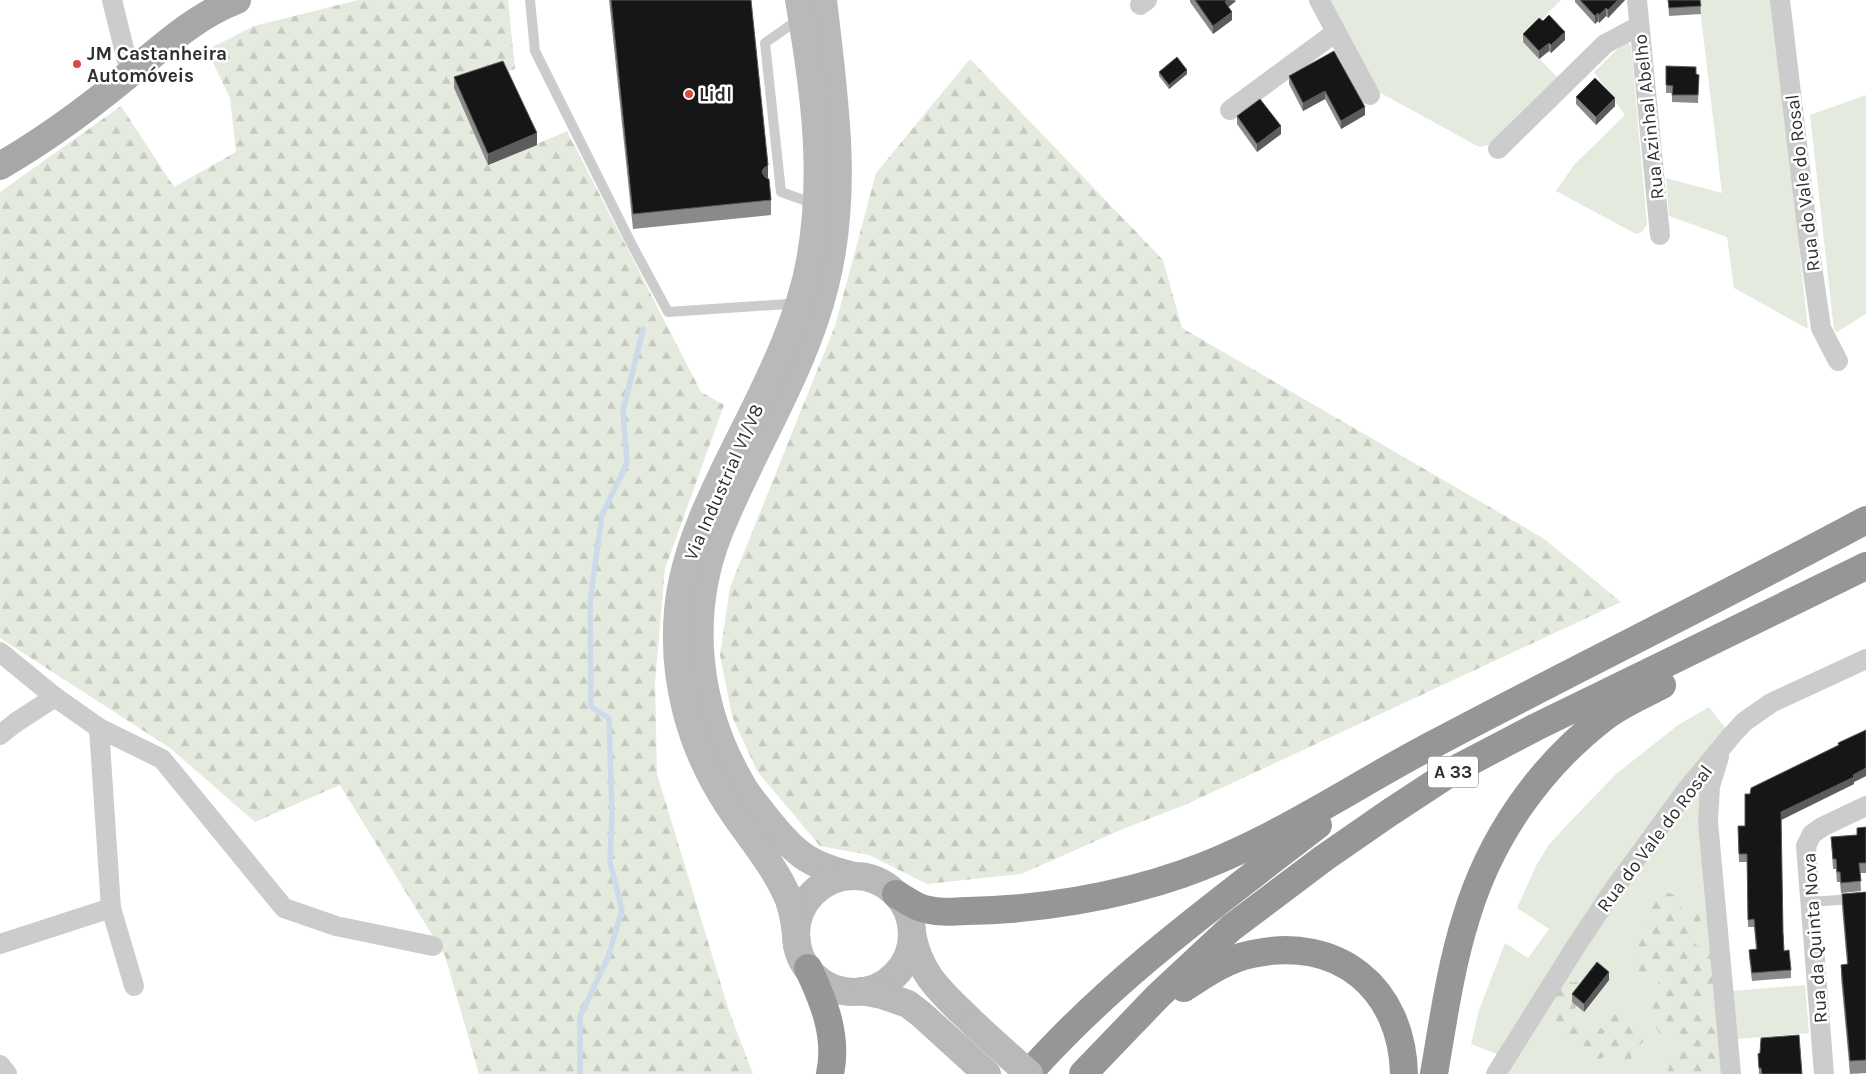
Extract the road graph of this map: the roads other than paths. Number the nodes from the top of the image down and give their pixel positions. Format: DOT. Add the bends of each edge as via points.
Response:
graph roads {
  1 [pos="112,0"];
  2 [pos="236,0"];
  3 [pos="530,0"];
  4 [pos="823,0"];
  5 [pos="1319,0"];
  6 [pos="1637,0"];
  7 [pos="1780,0"];
  8 [pos="801,8"];
  9 [pos="1639,26"];
  10 [pos="1336,32"];
  11 [pos="130,73"];
  12 [pos="1370,95"];
  13 [pos="1230,110"];
  14 [pos="1498,149"];
  15 [pos="0,166"];
  16 [pos="780,186"];
  17 [pos="769,187"];
  18 [pos="818,204"];
  19 [pos="1660,234"];
  20 [pos="798,308"];
  21 [pos="1838,361"];
  22 [pos="1866,520"];
  23 [pos="1855,572"];
  24 [pos="0,652"];
  25 [pos="1866,659"];
  26 [pos="56,697"];
  27 [pos="99,728"];
  28 [pos="0,735"];
  29 [pos="1436,743"];
  30 [pos="1722,748"];
  31 [pos="1866,806"];
  32 [pos="854,876"];
  33 [pos="896,894"];
  34 [pos="1866,898"];
  35 [pos="1810,902"];
  36 [pos="111,908"];
  37 [pos="912,931"];
  38 [pos="0,944"];
  39 [pos="433,946"];
  40 [pos="803,956"];
  41 [pos="134,986"];
  42 [pos="862,991"];
  43 [pos="1113,1042"];
  44 [pos="0,1065"];
  45 [pos="7,1074"];
  46 [pos="830,1074"];
  47 [pos="987,1074"];
  48 [pos="1029,1074"];
  49 [pos="1083,1074"];
  50 [pos="1404,1074"];
  51 [pos="1434,1074"];
  52 [pos="1496,1074"];
  53 [pos="1731,1074"];
  54 [pos="1824,1074"];
  1 -- 11 [label="street"];
  2 -- 11 [label="main road" via="185,29"];
  3 -- 20 [label="lane" via="535,51 668,312 788,304"];
  4 -- 32 [label="main road, Via Industrial V1/V8" via="838,148 838,198 832,256 807,342 709,561 703,587 699,639 700,666 711,718 745,790 796,852 826,868"];
  5 -- 10 [label="street"];
  6 -- 9 [label="street, Rua Azinhal Abelho"];
  7 -- 21 [label="street, Rua do Vale do Rosal" via="1808,245 1821,328"];
  8 -- 16 [label="lane" via="765,43"];
  8 -- 18 [label="main road, Via Industrial V1/V8" via="818,140"];
  9 -- 14 [label="street" via="1605,44"];
  9 -- 19 [label="street, Rua Azinhal Abelho"];
  10 -- 12 [label="street"];
  10 -- 13 [label="street"];
  11 -- 15 [label="main road" via="54,132"];
  16 -- 17 [label="lane"];
  16 -- 18 [label="lane" via="781,192"];
  18 -- 20 [label="main road, Via Industrial V1/V8"];
  20 -- 40 [label="main road, Via Industrial V1/V8" via="768,382 691,548 680,589 677,640 683,697 700,752 726,803 781,883"];
  22 -- 29 [label="highway, A 33"];
  23 -- 43 [label="highway, A 33" via="1536,727 1449,774 1324,858 1231,928"];
  23 -- 51 [label="highway" via="1607,715 1580,737 1535,784 1514,813 1478,880 1455,960"];
  24 -- 26 [label="street"];
  25 -- 30 [label="street, Rua do Vale do Rosal" via="1758,711"];
  26 -- 27 [label="street"];
  26 -- 28 [label="street"];
  27 -- 36 [label="street"];
  27 -- 39 [label="street" via="162,759 284,908 336,926"];
  29 -- 33 [label="highway" via="1250,846 1155,882 1063,902 983,911 933,911 919,908"];
  29 -- 48 [label="highway, A 33" via="1320,823 1169,942 1109,991"];
  30 -- 52 [label="street, Rua do Vale do Rosal" via="1688,788 1614,889"];
  30 -- 53 [label="street" via="1710,786 1708,822"];
  31 -- 35 [label="street, Rua da Quinta Nova" via="1812,834 1806,846"];
  32 -- 33 [label="main road" via="877,880"];
  32 -- 40 [label="main road" via="826,883 805,903 797,930"];
  33 -- 37 [label="main road" via="907,911"];
  34 -- 35 [label="lane"];
  35 -- 54 [label="street, Rua da Quinta Nova"];
  36 -- 38 [label="street"];
  36 -- 41 [label="street"];
  37 -- 42 [label="main road" via="908,955 902,966 885,983"];
  37 -- 48 [label="main road, bridge" via="920,963 930,979"];
  40 -- 42 [label="main road" via="816,978 837,989"];
  40 -- 46 [label="highway" via="828,1017 833,1052"];
  42 -- 47 [label="main road" via="908,1004"];
  43 -- 49 [label="highway, A 33"];
  43 -- 50 [label="highway" via="1175,994 1222,966 1251,954 1296,951 1314,953 1340,963 1372,985 1400,1034"];
  44 -- 45 [label="street"];
}
